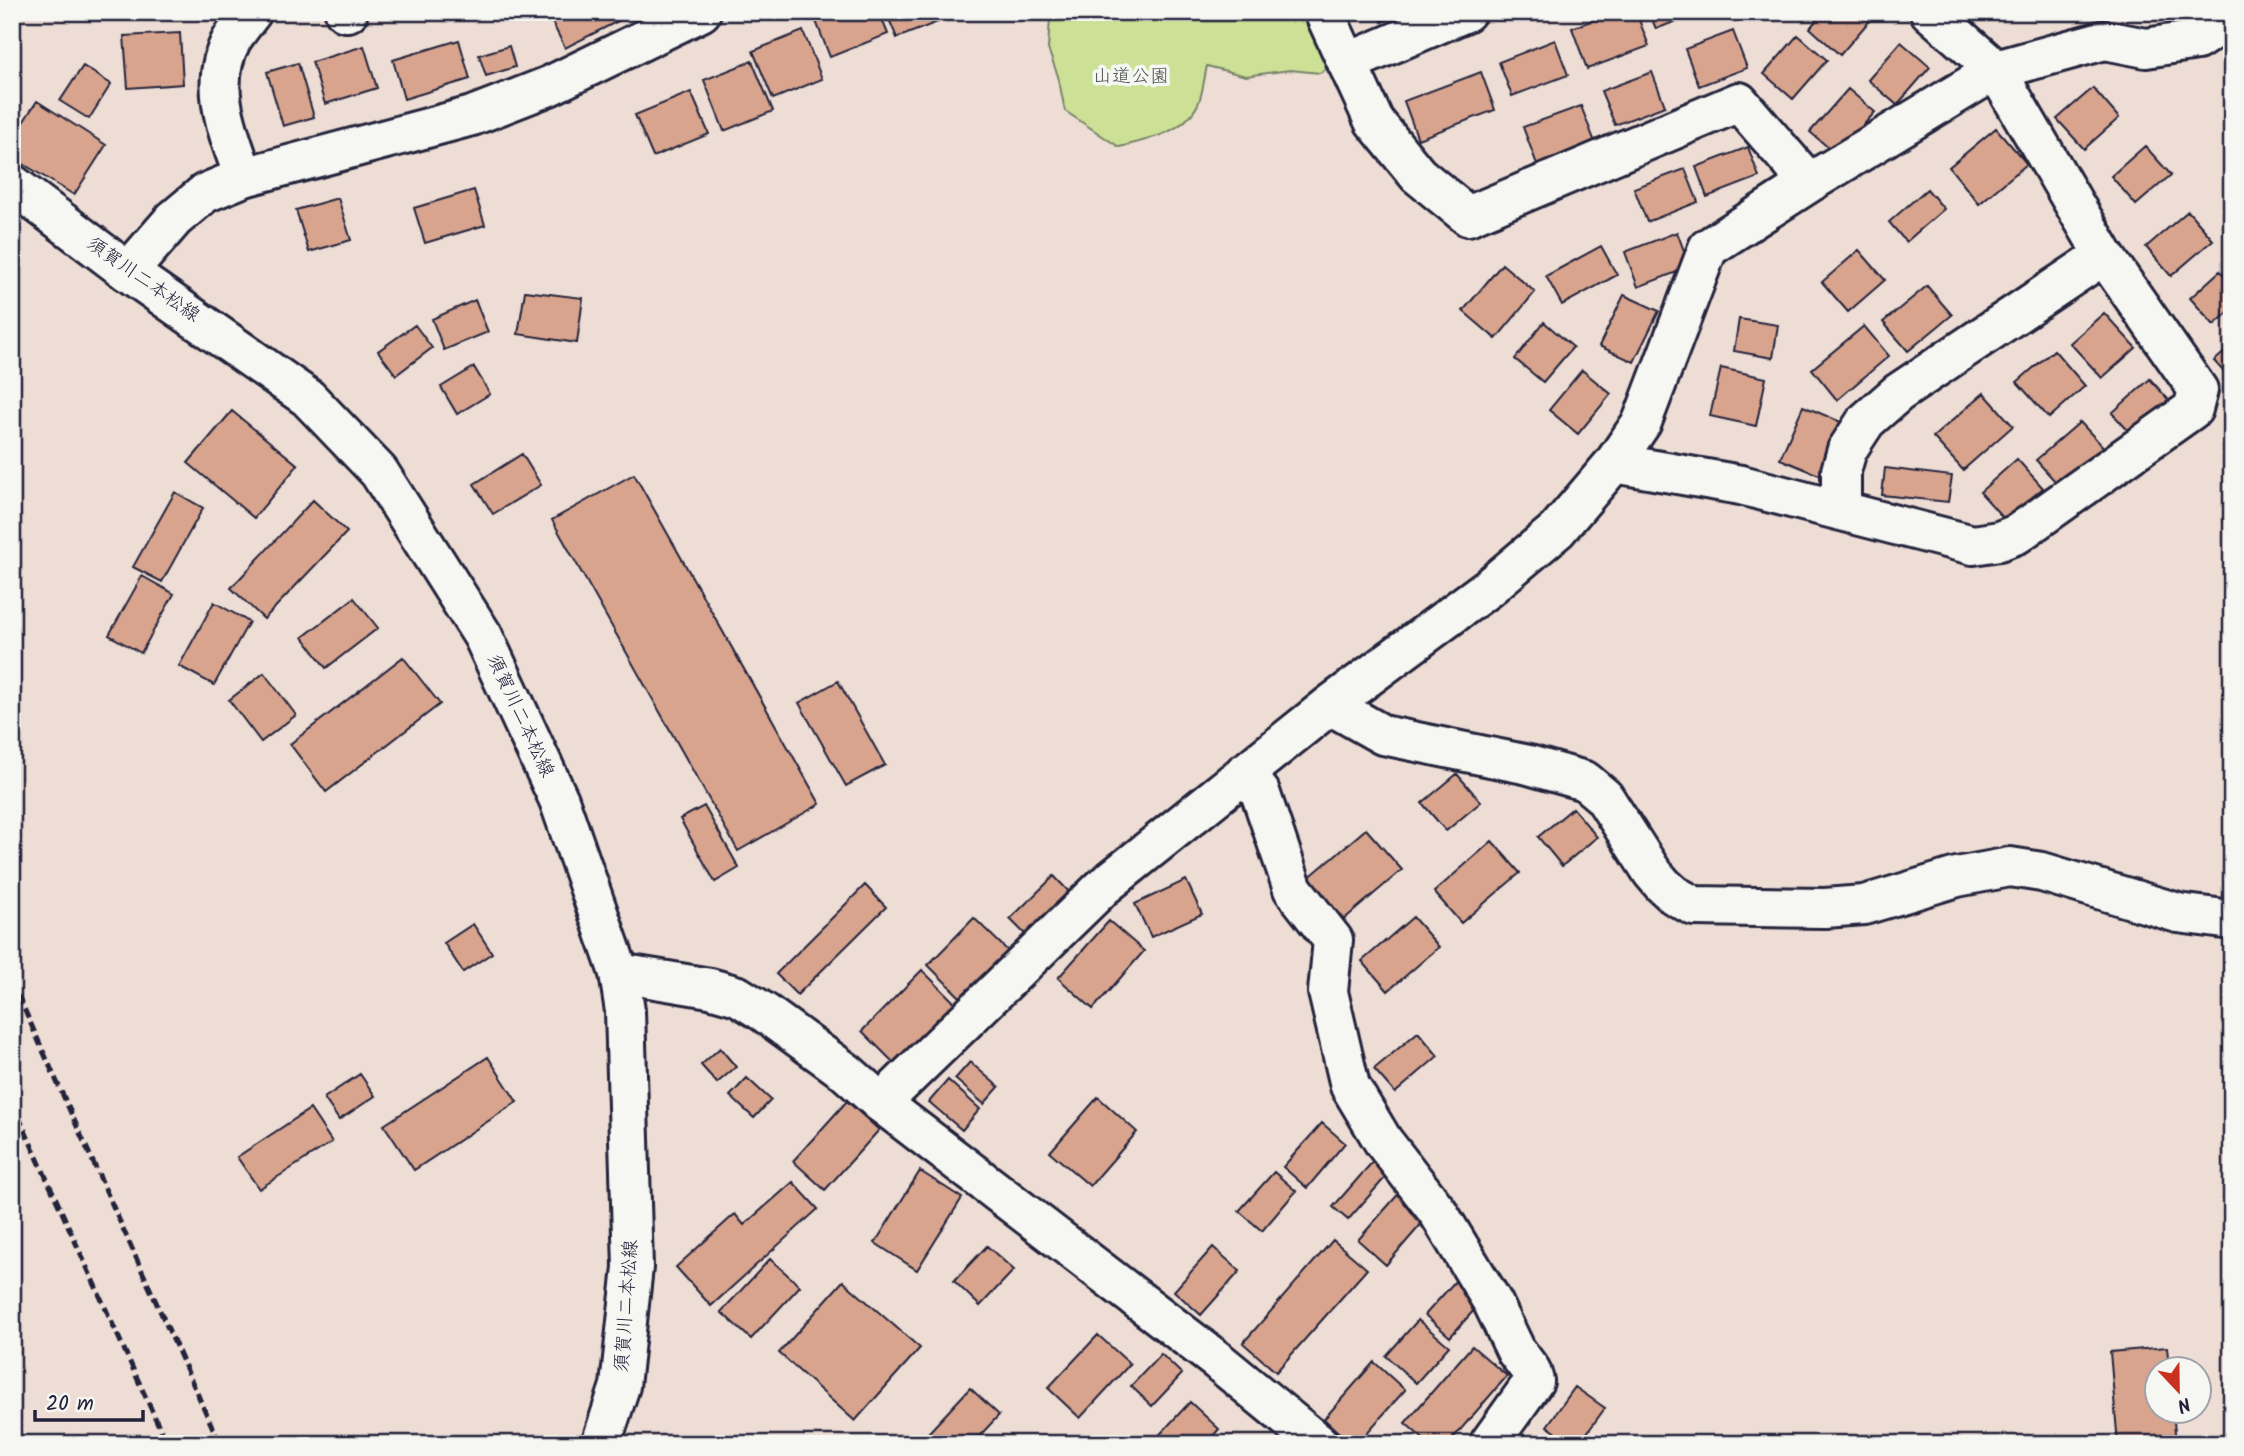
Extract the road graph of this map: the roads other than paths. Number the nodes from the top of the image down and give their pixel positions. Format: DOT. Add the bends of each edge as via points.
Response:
graph roads {
  1 [pos="252,12"];
  2 [pos="701,12"];
  3 [pos="1324,12"];
  4 [pos="1466,12"];
  5 [pos="1930,12"];
  6 [pos="2232,17"];
  7 [pos="1347,63"];
  8 [pos="1996,70"];
  9 [pos="244,177"];
  10 [pos="1809,183"];
  11 [pos="12,184"];
  12 [pos="2104,255"];
  13 [pos="128,272"];
  14 [pos="1614,463"];
  15 [pos="1841,511"];
  16 [pos="1330,705"];
  17 [pos="1244,773"];
  18 [pos="2232,920"];
  19 [pos="619,973"];
  20 [pos="881,1103"];
  21 [pos="601,1444"];
  22 [pos="1319,1444"];
  23 [pos="1489,1444"];
  1 -- 9 [label="street" via="232,39 219,86 223,117"];
  2 -- 9 [label="street" via="548,86 472,116"];
  3 -- 7 [label="street"];
  4 -- 7 [label="street"];
  5 -- 8 [label="street"];
  6 -- 8 [label="street" via="2197,40 2147,48 2105,40"];
  7 -- 10 [label="street" via="1374,121 1418,175 1468,216 1739,102"];
  8 -- 10 [label="street"];
  8 -- 12 [label="street"];
  9 -- 13 [label="street" via="205,193 174,219"];
  10 -- 14 [label="street" via="1708,248 1642,422"];
  11 -- 13 [label="street, 須賀川二本松線"];
  12 -- 15 [label="street" via="1898,393 1866,421 1847,450 1841,471"];
  12 -- 15 [label="street" via="2198,390 2193,408 2017,534 1999,541 1973,545"];
  13 -- 19 [label="street, 須賀川二本松線" via="308,398 379,472 483,636 559,800"];
  14 -- 15 [label="street" via="1741,485"];
  14 -- 16 [label="street" via="1557,530 1488,588"];
  16 -- 17 [label="street"];
  16 -- 18 [label="street" via="1383,735 1585,781 1604,797 1663,885 1693,906 1864,905 1957,877 2010,867 2079,882 2178,913"];
  17 -- 20 [label="street" via="1104,886"];
  17 -- 23 [label="street" via="1260,792 1293,889 1333,940 1328,992 1350,1086 1383,1141 1438,1212 1531,1371 1534,1381"];
  19 -- 20 [label="street" via="738,996 846,1072"];
  19 -- 21 [label="street, 須賀川二本松線" via="629,1089 633,1267 620,1387"];
  20 -- 22 [label="street"];
}
